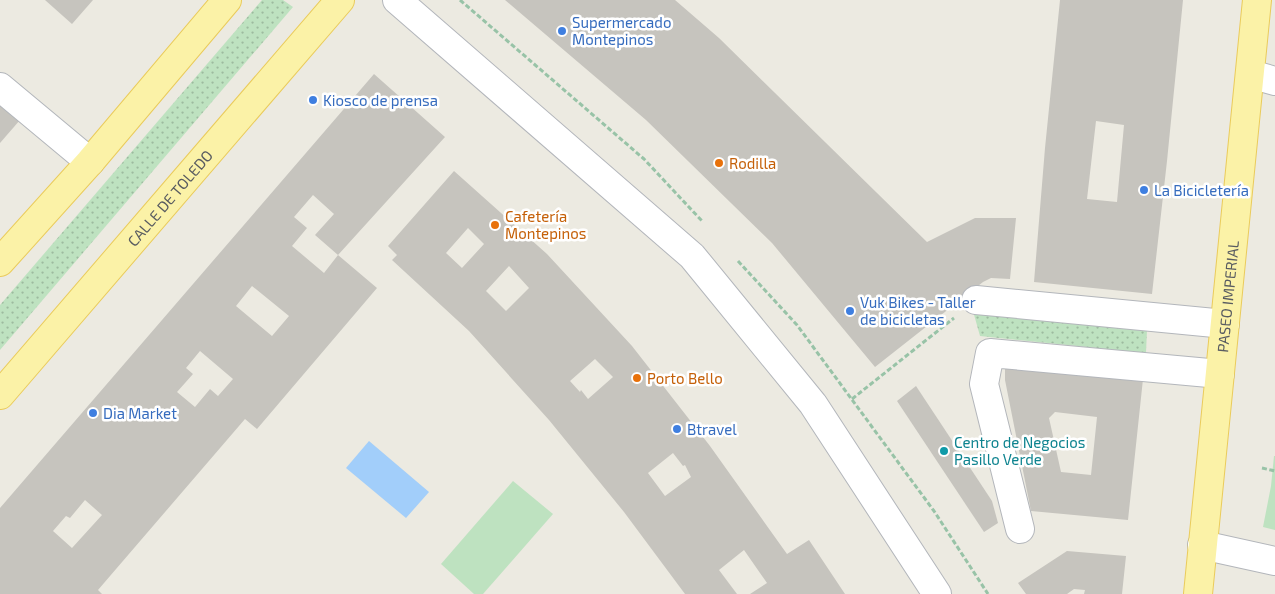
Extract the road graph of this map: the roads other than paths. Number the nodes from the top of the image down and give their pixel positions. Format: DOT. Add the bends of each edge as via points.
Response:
graph roads {
  1 [pos="227,0"];
  2 [pos="340,0"];
  3 [pos="397,0"];
  4 [pos="1257,0"];
  5 [pos="1262,78"];
  6 [pos="0,87"];
  7 [pos="90,162"];
  8 [pos="0,262"];
  9 [pos="976,300"];
  10 [pos="1224,324"];
  11 [pos="1220,374"];
  12 [pos="0,395"];
  13 [pos="1020,528"];
  14 [pos="1202,545"];
  15 [pos="1275,561"];
  16 [pos="937,594"];
  17 [pos="1198,594"];
  1 -- 7 [label="main road"];
  2 -- 12 [label="main road, CALLE DE TOLEDO"];
  3 -- 16 [label="street" via="692,256 813,404"];
  4 -- 5 [label="main road, PASEO IMPERIAL"];
  5 -- 10 [label="main road, PASEO IMPERIAL"];
  6 -- 7 [label="street"];
  7 -- 8 [label="main road"];
  9 -- 10 [label="street"];
  10 -- 11 [label="main road, PASEO IMPERIAL"];
  11 -- 13 [label="street" via="990,354 984,384"];
  11 -- 14 [label="main road, PASEO IMPERIAL"];
  14 -- 15 [label="street"];
  14 -- 17 [label="main road, PASEO IMPERIAL"];
}
